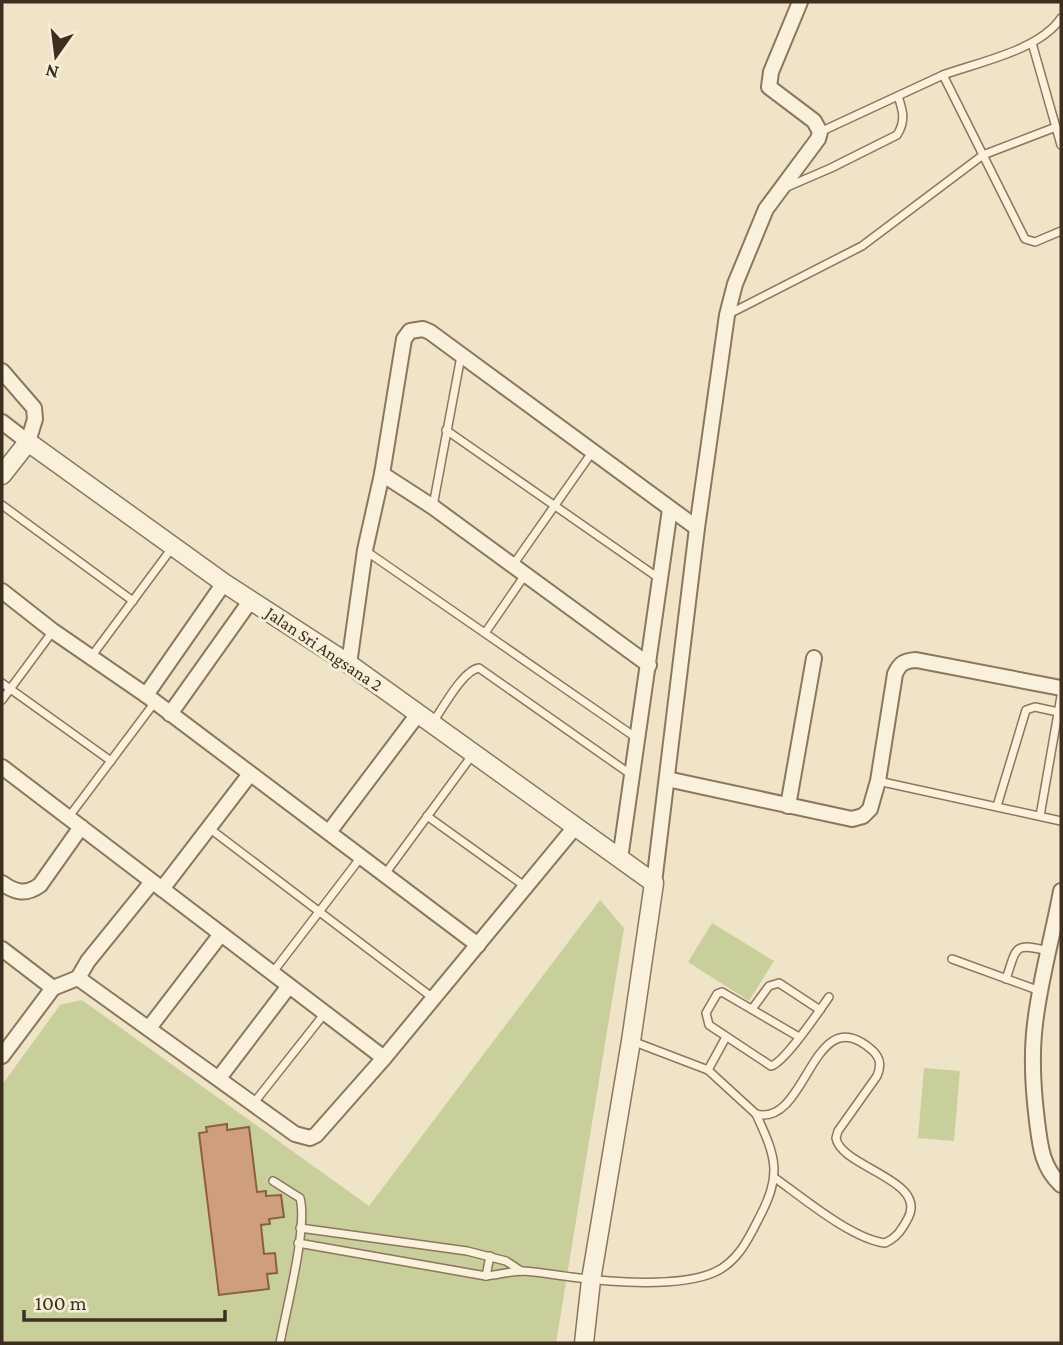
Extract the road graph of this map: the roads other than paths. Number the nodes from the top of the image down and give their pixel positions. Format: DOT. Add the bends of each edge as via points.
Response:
graph roads {
  1 [pos="800,2"];
  2 [pos="1061,18"];
  3 [pos="1032,43"];
  4 [pos="943,75"];
  5 [pos="898,96"];
  6 [pos="1056,127"];
  7 [pos="820,132"];
  8 [pos="1061,145"];
  9 [pos="983,155"];
  10 [pos="778,191"];
  11 [pos="1061,231"];
  12 [pos="727,315"];
  13 [pos="462,354"];
  14 [pos="2,371"];
  15 [pos="2,422"];
  16 [pos="446,430"];
  17 [pos="28,442"];
  18 [pos="593,451"];
  19 [pos="382,474"];
  20 [pos="2,475"];
  21 [pos="2,505"];
  22 [pos="554,506"];
  23 [pos="433,507"];
  24 [pos="670,509"];
  25 [pos="697,528"];
  26 [pos="173,546"];
  27 [pos="365,550"];
  28 [pos="512,565"];
  29 [pos="525,575"];
  30 [pos="661,579"];
  31 [pos="224,583"];
  32 [pos="2,591"];
  33 [pos="251,600"];
  34 [pos="132,601"];
  35 [pos="53,631"];
  36 [pos="485,633"];
  37 [pos="91,657"];
  38 [pos="814,658"];
  39 [pos="349,664"];
  40 [pos="649,665"];
  41 [pos="2,683"];
  42 [pos="1061,688"];
  43 [pos="10,689"];
  44 [pos="1061,696"];
  45 [pos="150,699"];
  46 [pos="2,700"];
  47 [pos="1058,712"];
  48 [pos="170,714"];
  49 [pos="425,719"];
  50 [pos="639,739"];
  51 [pos="473,754"];
  52 [pos="111,761"];
  53 [pos="2,767"];
  54 [pos="250,774"];
  55 [pos="633,777"];
  56 [pos="667,779"];
  57 [pos="878,781"];
  58 [pos="788,806"];
  59 [pos="997,806"];
  60 [pos="427,816"];
  61 [pos="1040,816"];
  62 [pos="68,818"];
  63 [pos="1061,821"];
  64 [pos="80,827"];
  65 [pos="575,827"];
  66 [pos="209,828"];
  67 [pos="328,832"];
  68 [pos="361,857"];
  69 [pos="620,859"];
  70 [pos="385,874"];
  71 [pos="2,883"];
  72 [pos="654,883"];
  73 [pos="157,885"];
  74 [pos="526,888"];
  75 [pos="1061,891"];
  76 [pos="319,912"];
  77 [pos="1058,921"];
  78 [pos="221,934"];
  79 [pos="478,945"];
  80 [pos="2,949"];
  81 [pos="1049,951"];
  82 [pos="952,959"];
  83 [pos="272,973"];
  84 [pos="78,978"];
  85 [pos="1006,979"];
  86 [pos="289,986"];
  87 [pos="53,988"];
  88 [pos="1040,991"];
  89 [pos="829,997"];
  90 [pos="433,999"];
  91 [pos="752,1009"];
  92 [pos="820,1010"];
  93 [pos="325,1013"];
  94 [pos="149,1028"];
  95 [pos="726,1037"];
  96 [pos="799,1037"];
  97 [pos="631,1041"];
  98 [pos="2,1056"];
  99 [pos="384,1058"];
  100 [pos="708,1070"];
  101 [pos="219,1078"];
  102 [pos="253,1104"];
  103 [pos="756,1114"];
  104 [pos="775,1178"];
  105 [pos="273,1181"];
  106 [pos="1061,1185"];
  107 [pos="300,1227"];
  108 [pos="299,1243"];
  109 [pos="490,1256"];
  110 [pos="521,1271"];
  111 [pos="486,1276"];
  112 [pos="591,1280"];
  113 [pos="280,1343"];
  114 [pos="584,1343"];
  1 -- 7 [label="street" via="768,81 769,87 814,121"];
  2 -- 3 [label="lane"];
  3 -- 4 [label="lane"];
  3 -- 6 [label="lane"];
  4 -- 5 [label="lane"];
  4 -- 9 [label="lane"];
  5 -- 7 [label="lane"];
  5 -- 10 [label="lane" via="904,116 897,135"];
  6 -- 8 [label="lane"];
  6 -- 9 [label="lane"];
  7 -- 10 [label="street"];
  9 -- 11 [label="lane" via="1025,240 1035,242"];
  9 -- 12 [label="lane" via="862,246"];
  10 -- 12 [label="street" via="757,230"];
  12 -- 25 [label="street"];
  13 -- 16 [label="lane"];
  13 -- 18 [label="street"];
  13 -- 19 [label="street" via="424,329 410,331 404,339"];
  14 -- 17 [label="street" via="34,408"];
  15 -- 17 [label="street"];
  16 -- 22 [label="lane"];
  16 -- 23 [label="lane"];
  17 -- 20 [label="street"];
  17 -- 26 [label="street, Jalan Sri Angsana 2"];
  18 -- 22 [label="lane"];
  18 -- 24 [label="street"];
  19 -- 23 [label="street"];
  19 -- 27 [label="street"];
  21 -- 34 [label="lane"];
  22 -- 28 [label="lane"];
  22 -- 30 [label="lane"];
  23 -- 28 [label="street"];
  24 -- 25 [label="street"];
  24 -- 30 [label="street"];
  25 -- 56 [label="street"];
  26 -- 31 [label="street, Jalan Sri Angsana 2"];
  26 -- 34 [label="lane"];
  27 -- 36 [label="lane"];
  27 -- 39 [label="street"];
  28 -- 29 [label="street"];
  29 -- 36 [label="lane"];
  29 -- 40 [label="street"];
  30 -- 40 [label="street"];
  31 -- 33 [label="street, Jalan Sri Angsana 2"];
  31 -- 45 [label="street"];
  32 -- 35 [label="street"];
  33 -- 39 [label="street, Jalan Sri Angsana 2"];
  33 -- 48 [label="street"];
  34 -- 37 [label="lane"];
  35 -- 37 [label="street"];
  35 -- 43 [label="lane"];
  36 -- 50 [label="lane"];
  37 -- 45 [label="street"];
  38 -- 58 [label="street"];
  39 -- 49 [label="street, Jalan Sri Angsana 2"];
  40 -- 50 [label="street"];
  41 -- 43 [label="lane"];
  42 -- 57 [label="street" via="905,660 895,674"];
  43 -- 46 [label="lane"];
  43 -- 52 [label="lane"];
  44 -- 47 [label="lane"];
  45 -- 48 [label="street"];
  45 -- 52 [label="lane"];
  47 -- 59 [label="lane" via="1026,709"];
  47 -- 61 [label="lane"];
  48 -- 54 [label="street"];
  49 -- 51 [label="street, Jalan Sri Angsana 2"];
  49 -- 55 [label="lane" via="466,674 479,668"];
  49 -- 67 [label="street"];
  50 -- 55 [label="street"];
  51 -- 60 [label="lane"];
  51 -- 65 [label="street, Jalan Sri Angsana 2"];
  52 -- 62 [label="lane"];
  53 -- 62 [label="street"];
  54 -- 66 [label="street"];
  54 -- 67 [label="street"];
  55 -- 69 [label="street"];
  56 -- 58 [label="street"];
  56 -- 72 [label="street"];
  57 -- 58 [label="street" via="870,809 863,816 852,819"];
  57 -- 59 [label="lane"];
  59 -- 61 [label="lane"];
  60 -- 70 [label="lane"];
  60 -- 74 [label="lane"];
  61 -- 63 [label="lane"];
  62 -- 64 [label="street"];
  64 -- 71 [label="street" via="40,885 23,892"];
  64 -- 73 [label="street"];
  65 -- 69 [label="street, Jalan Sri Angsana 2"];
  65 -- 74 [label="street"];
  66 -- 73 [label="street"];
  66 -- 76 [label="lane"];
  67 -- 68 [label="street"];
  68 -- 70 [label="street"];
  68 -- 76 [label="lane"];
  69 -- 72 [label="street, Jalan Sri Angsana 2"];
  70 -- 79 [label="street"];
  72 -- 97 [label="street"];
  73 -- 78 [label="street"];
  73 -- 84 [label="street"];
  74 -- 79 [label="street"];
  75 -- 77 [label="street"];
  76 -- 83 [label="lane"];
  76 -- 90 [label="lane"];
  77 -- 81 [label="street"];
  78 -- 83 [label="street"];
  78 -- 94 [label="street"];
  79 -- 90 [label="street"];
  80 -- 87 [label="street"];
  81 -- 85 [label="lane" via="1019,948"];
  81 -- 88 [label="street"];
  82 -- 85 [label="lane"];
  83 -- 86 [label="street"];
  84 -- 87 [label="street"];
  84 -- 94 [label="street"];
  85 -- 88 [label="lane"];
  86 -- 93 [label="street"];
  86 -- 101 [label="street"];
  87 -- 98 [label="street"];
  88 -- 106 [label="street" via="1033,1044 1035,1109 1046,1166"];
  89 -- 92 [label="lane"];
  90 -- 99 [label="street"];
  91 -- 92 [label="lane" via="769,986 779,983"];
  91 -- 95 [label="lane" via="722,992 717,994 705,1018"];
  91 -- 96 [label="lane"];
  92 -- 96 [label="lane"];
  93 -- 99 [label="street"];
  93 -- 102 [label="lane"];
  94 -- 101 [label="street"];
  95 -- 96 [label="lane" via="771,1066"];
  95 -- 100 [label="lane"];
  97 -- 100 [label="lane"];
  97 -- 112 [label="street"];
  99 -- 102 [label="street" via="310,1138 295,1135"];
  100 -- 103 [label="lane"];
  101 -- 102 [label="street"];
  103 -- 104 [label="lane" via="769,1144"];
  103 -- 104 [label="lane" via="777,1112 829,1043 840,1037 863,1043 876,1053 880,1067 838,1131 837,1144 907,1194 910,1216 896,1238 875,1242"];
  104 -- 112 [label="lane" via="772,1194 745,1247 713,1273 675,1282"];
  105 -- 107 [label="lane" via="300,1198"];
  107 -- 108 [label="lane"];
  107 -- 109 [label="lane"];
  108 -- 111 [label="lane"];
  108 -- 113 [label="lane"];
  109 -- 110 [label="lane"];
  109 -- 111 [label="lane"];
  110 -- 111 [label="lane"];
  110 -- 112 [label="lane"];
  112 -- 114 [label="street"];
}
